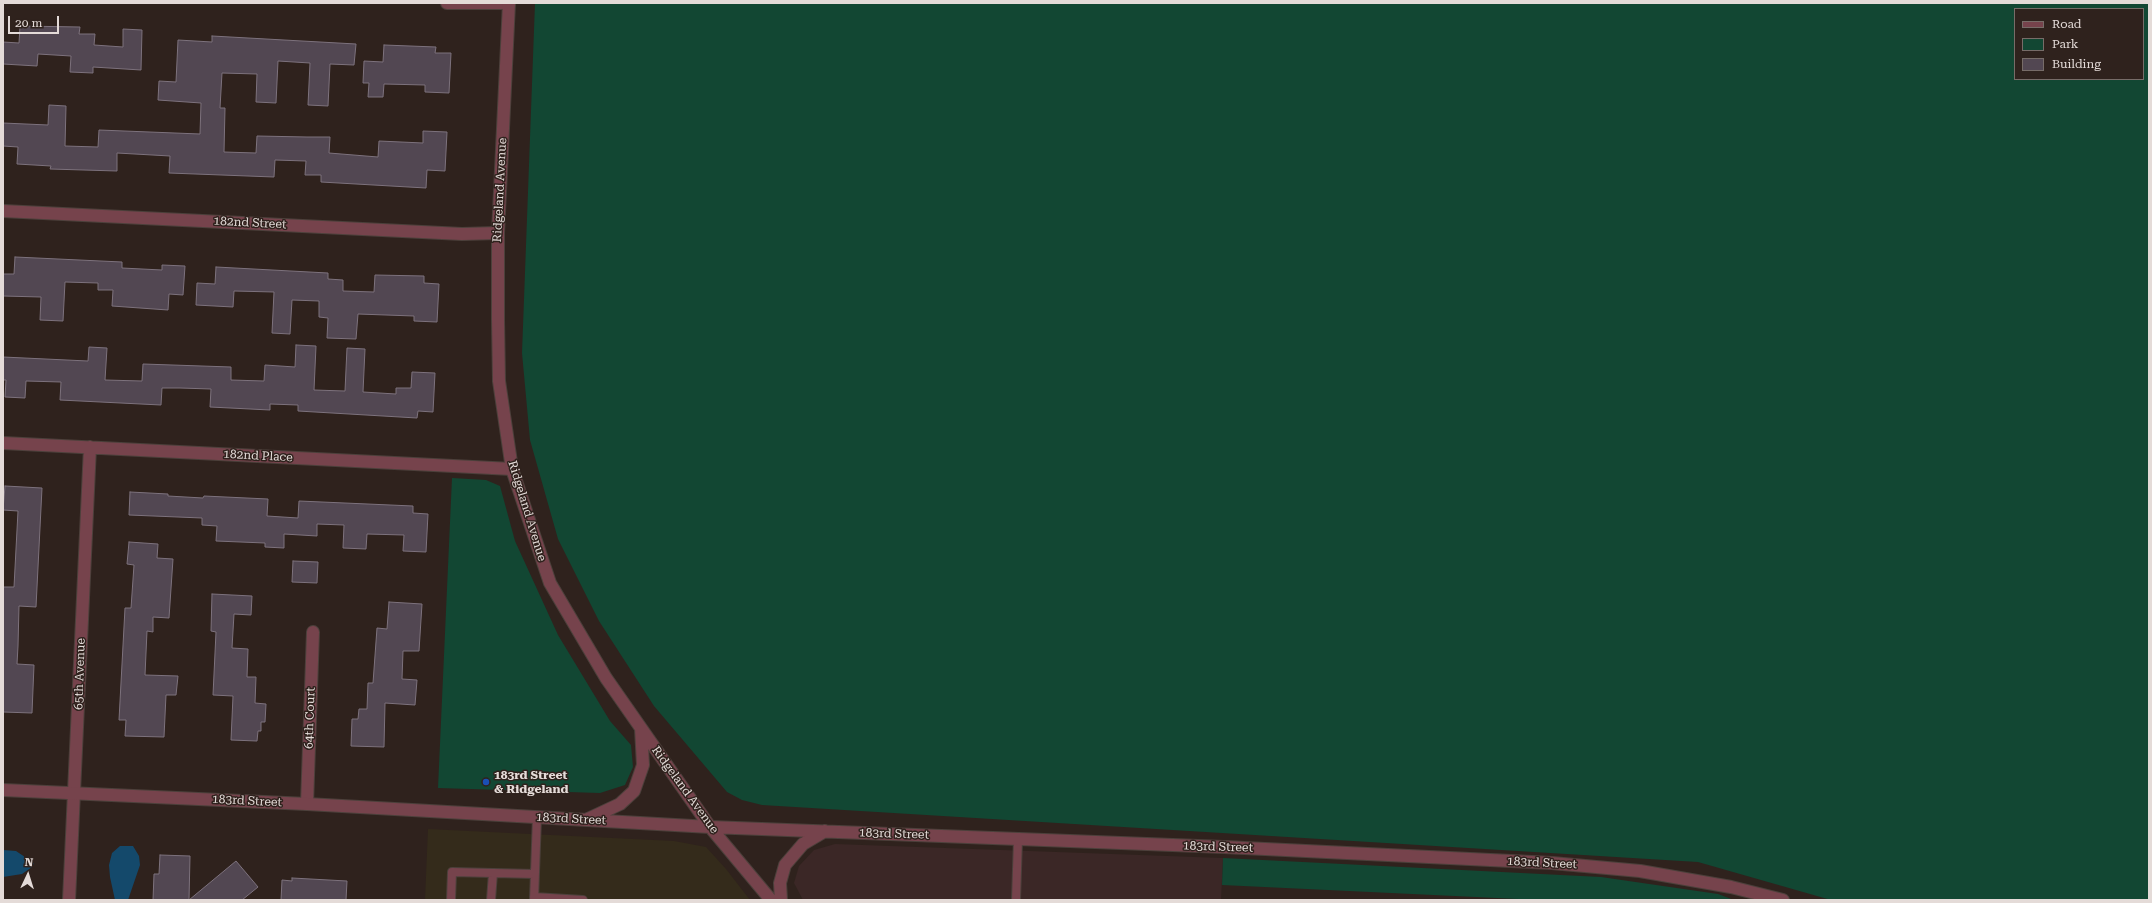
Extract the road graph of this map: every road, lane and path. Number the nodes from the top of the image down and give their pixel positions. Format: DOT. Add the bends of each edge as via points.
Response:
graph roads {
  1 [pos="447,3"];
  2 [pos="509,3"];
  3 [pos="3,211"];
  4 [pos="498,233"];
  5 [pos="3,443"];
  6 [pos="90,447"];
  7 [pos="512,468"];
  8 [pos="313,632"];
  9 [pos="641,728"];
  10 [pos="3,790"];
  11 [pos="75,793"];
  12 [pos="307,804"];
  13 [pos="537,817"];
  14 [pos="586,820"];
  15 [pos="710,827"];
  16 [pos="825,831"];
  17 [pos="1018,839"];
  18 [pos="493,873"];
  19 [pos="535,874"];
  20 [pos="1749,896"];
  21 [pos="534,899"];
  22 [pos="70,900"];
  23 [pos="451,900"];
  24 [pos="491,900"];
  25 [pos="583,900"];
  26 [pos="771,900"];
  27 [pos="781,900"];
  28 [pos="1016,900"];
  29 [pos="1783,900"];
  1 -- 2 [label="street"];
  2 -- 4 [label="street, Ridgeland Avenue"];
  3 -- 4 [label="street, 182nd Street" via="462,234"];
  4 -- 7 [label="street, Ridgeland Avenue" via="499,381"];
  5 -- 6 [label="street, 182nd Place"];
  6 -- 7 [label="street, 182nd Place"];
  6 -- 11 [label="street, 65th Avenue"];
  7 -- 9 [label="street, Ridgeland Avenue" via="550,583 606,678"];
  8 -- 12 [label="street, 64th Court"];
  9 -- 14 [label="street" via="643,765 634,791 620,804"];
  9 -- 15 [label="street, Ridgeland Avenue"];
  10 -- 11 [label="street, 183rd Street"];
  11 -- 12 [label="street, 183rd Street"];
  11 -- 22 [label="street, 65th Avenue"];
  12 -- 13 [label="street, 183rd Street"];
  13 -- 14 [label="street, 183rd Street"];
  13 -- 19 [label="lane"];
  14 -- 15 [label="street, 183rd Street"];
  15 -- 16 [label="street, 183rd Street"];
  15 -- 26 [label="street, Ridgeland Avenue"];
  16 -- 17 [label="street, 183rd Street"];
  16 -- 27 [label="street" via="804,844 785,865 780,883"];
  17 -- 20 [label="street, 183rd Street" via="1552,863 1640,871"];
  17 -- 28 [label="lane"];
  18 -- 19 [label="lane"];
  18 -- 23 [label="lane" via="452,872"];
  18 -- 24 [label="lane"];
  19 -- 21 [label="lane"];
  20 -- 29 [label="street, 183rd Street"];
  21 -- 25 [label="lane"];
}
